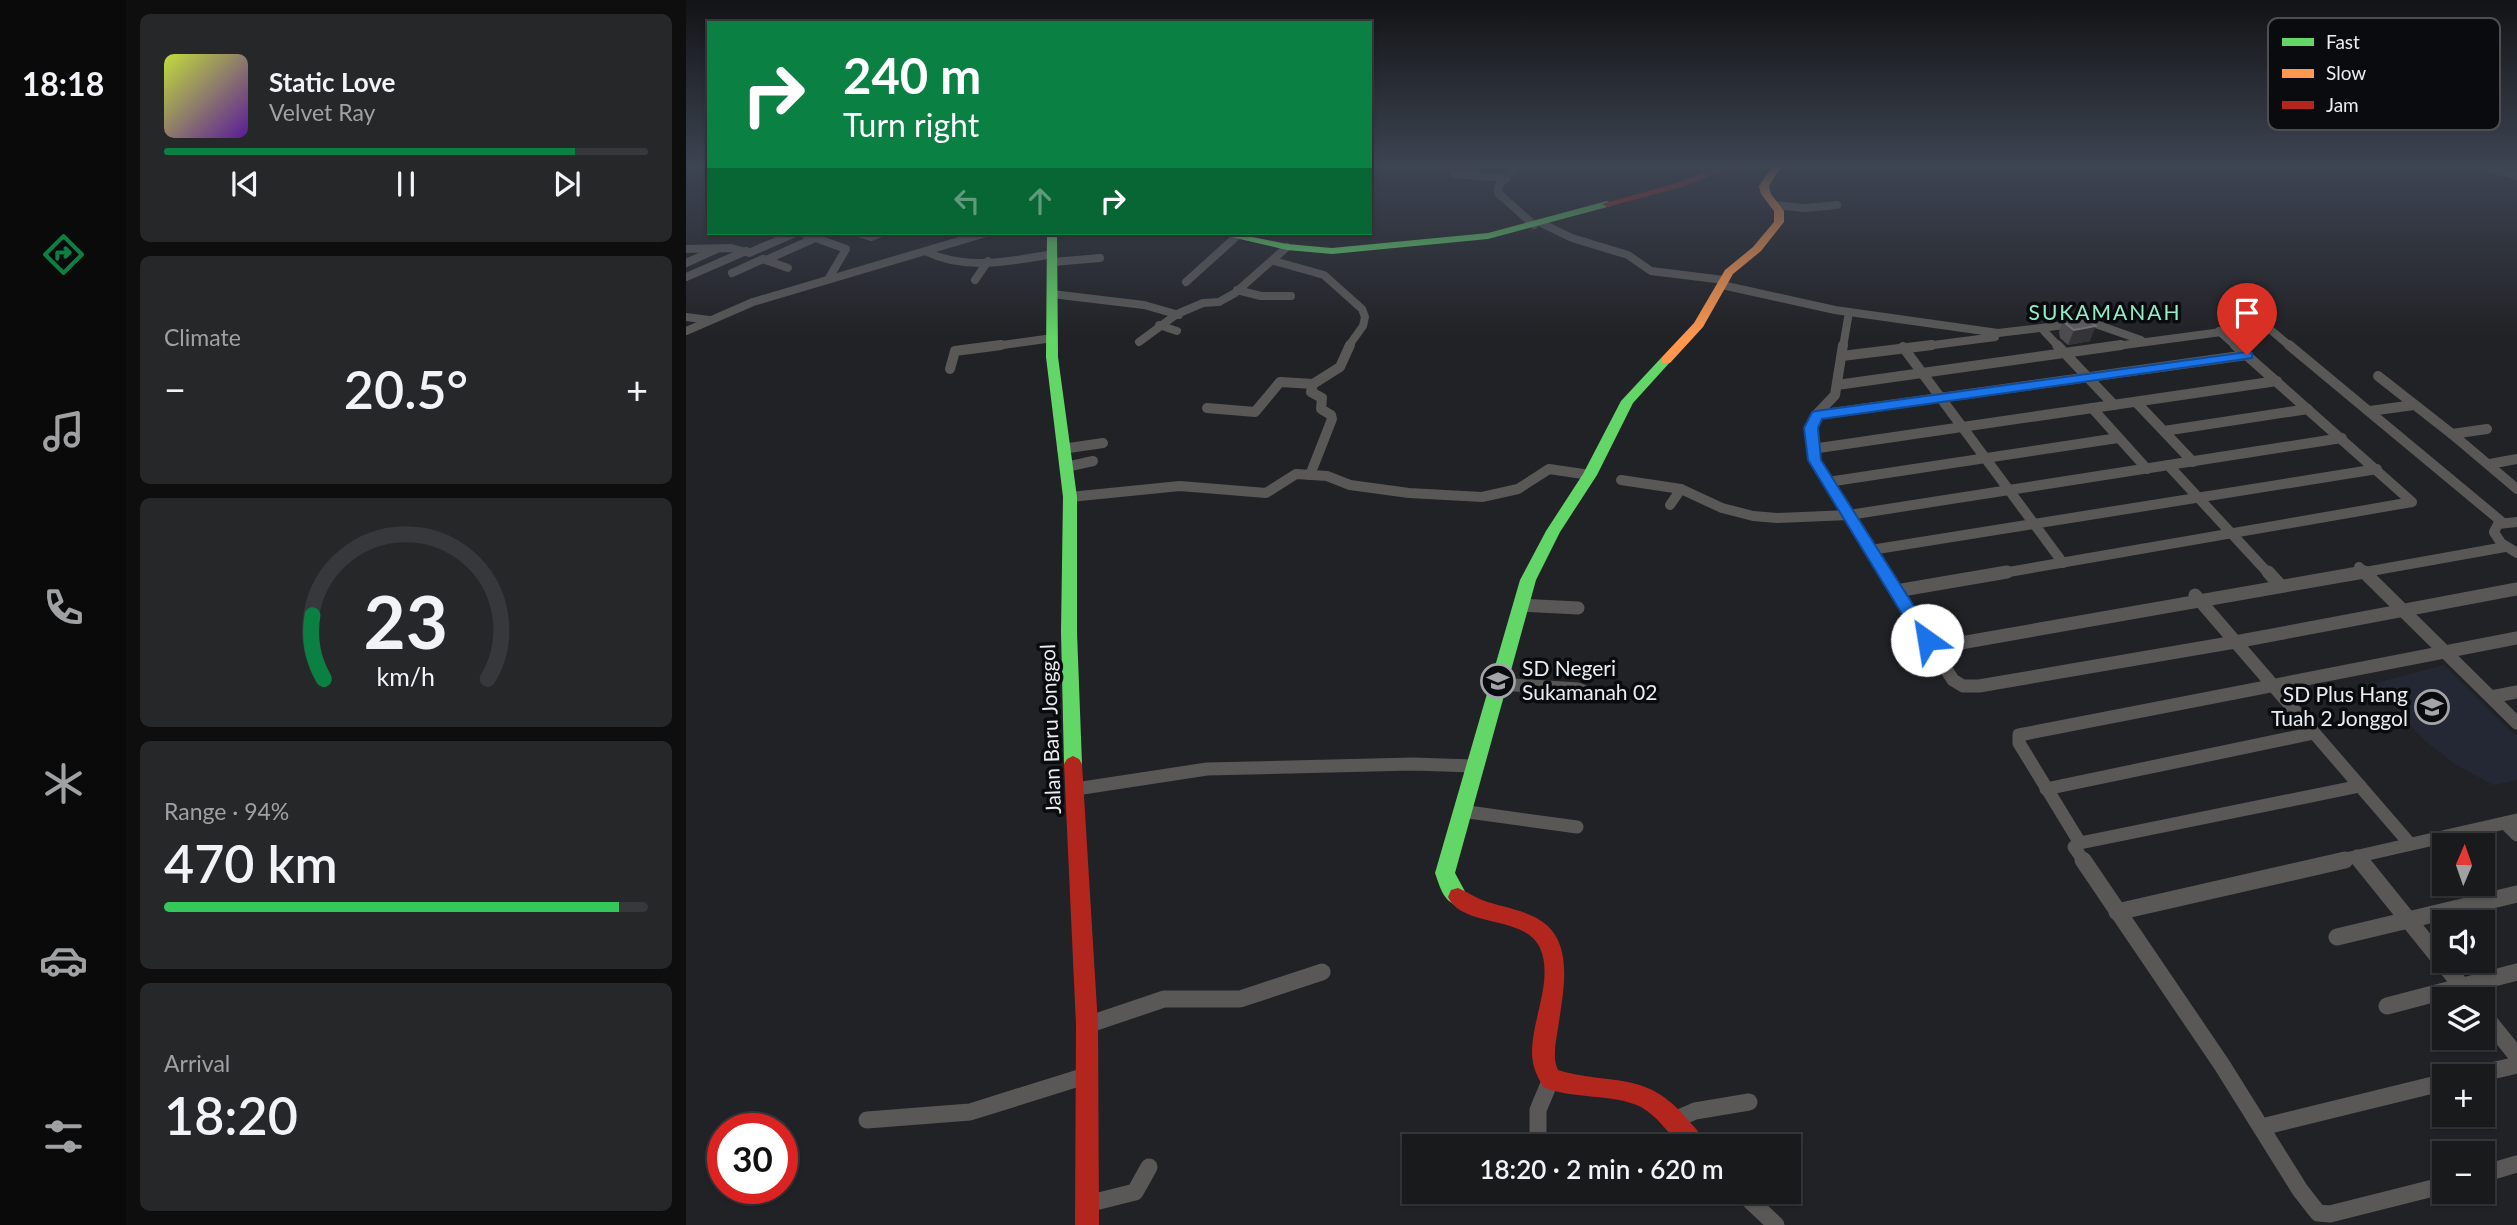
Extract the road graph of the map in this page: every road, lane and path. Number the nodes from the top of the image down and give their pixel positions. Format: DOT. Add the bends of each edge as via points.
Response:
graph roads {
  1 [pos="1538,224"];
  2 [pos="1777,224"];
  3 [pos="790,235"];
  4 [pos="807,235"];
  5 [pos="980,235"];
  6 [pos="1052,235"];
  7 [pos="1231,235"];
  8 [pos="1237,236"];
  9 [pos="815,238"];
  10 [pos="720,247"];
  11 [pos="1287,247"];
  12 [pos="686,249"];
  13 [pos="748,252"];
  14 [pos="927,252"];
  15 [pos="1053,258"];
  16 [pos="1100,258"];
  17 [pos="764,260"];
  18 [pos="988,261"];
  19 [pos="1274,261"];
  20 [pos="686,263"];
  21 [pos="788,268"];
  22 [pos="732,273"];
  23 [pos="686,277"];
  24 [pos="829,278"];
  25 [pos="975,280"];
  26 [pos="1186,282"];
  27 [pos="1722,284"];
  28 [pos="1237,290"];
  29 [pos="1052,294"];
  30 [pos="1291,296"];
  31 [pos="1849,312"];
  32 [pos="1179,315"];
  33 [pos="686,317"];
  34 [pos="709,320"];
  35 [pos="1159,325"];
  36 [pos="686,331"];
  37 [pos="1177,331"];
  38 [pos="2045,331"];
  39 [pos="2219,331"];
  40 [pos="1053,338"];
  41 [pos="1986,338"];
  42 [pos="1139,342"];
  43 [pos="2140,342"];
  44 [pos="1903,347"];
  45 [pos="2064,352"];
  46 [pos="2247,355"];
  47 [pos="1842,356"];
  48 [pos="950,369"];
  49 [pos="1921,372"];
  50 [pos="2378,376"];
  51 [pos="2088,378"];
  52 [pos="2338,380"];
  53 [pos="2277,381"];
  54 [pos="1313,384"];
  55 [pos="1838,385"];
  56 [pos="1941,398"];
  57 [pos="2136,402"];
  58 [pos="2113,405"];
  59 [pos="2414,405"];
  60 [pos="1207,408"];
  61 [pos="2092,408"];
  62 [pos="2308,409"];
  63 [pos="2373,411"];
  64 [pos="1816,415"];
  65 [pos="1962,427"];
  66 [pos="2487,429"];
  67 [pos="2164,431"];
  68 [pos="2452,434"];
  69 [pos="2118,438"];
  70 [pos="2342,438"];
  71 [pos="1103,443"];
  72 [pos="1062,449"];
  73 [pos="1812,449"];
  74 [pos="1985,458"];
  75 [pos="2517,459"];
  76 [pos="1093,461"];
  77 [pos="2193,462"];
  78 [pos="2490,464"];
  79 [pos="2169,466"];
  80 [pos="1066,467"];
  81 [pos="2147,469"];
  82 [pos="2377,469"];
  83 [pos="1310,475"];
  84 [pos="1590,475"];
  85 [pos="1621,480"];
  86 [pos="1828,482"];
  87 [pos="1681,489"];
  88 [pos="2517,489"];
  89 [pos="2009,491"];
  90 [pos="1070,497"];
  91 [pos="2199,498"];
  92 [pos="1670,505"];
  93 [pos="1849,515"];
  94 [pos="2517,520"];
  95 [pos="2502,522"];
  96 [pos="2034,524"];
  97 [pos="2233,535"];
  98 [pos="2501,543"];
  99 [pos="1871,550"];
  100 [pos="2517,553"];
  101 [pos="2063,563"];
  102 [pos="2360,568"];
  103 [pos="2278,582"];
  104 [pos="2517,589"];
  105 [pos="1896,591"];
  106 [pos="2196,597"];
  107 [pos="1521,605"];
  108 [pos="1578,608"];
  109 [pos="2402,610"];
  110 [pos="2517,638"];
  111 [pos="2235,642"];
  112 [pos="1929,644"];
  113 [pos="2445,652"];
  114 [pos="1499,684"];
  115 [pos="2273,685"];
  116 [pos="2517,692"];
  117 [pos="1588,693"];
  118 [pos="2491,697"];
  119 [pos="2517,723"];
  120 [pos="2314,733"];
  121 [pos="1474,766"];
  122 [pos="2360,786"];
  123 [pos="1076,789"];
  124 [pos="2046,789"];
  125 [pos="1461,811"];
  126 [pos="2511,821"];
  127 [pos="1577,827"];
  128 [pos="2517,835"];
  129 [pos="2080,844"];
  130 [pos="2410,844"];
  131 [pos="2357,856"];
  132 [pos="2517,894"];
  133 [pos="2117,912"];
  134 [pos="2409,920"];
  135 [pos="2337,937"];
  136 [pos="1322,972"];
  137 [pos="2517,972"];
  138 [pos="2462,987"];
  139 [pos="2481,987"];
  140 [pos="2432,999"];
  141 [pos="2387,1006"];
  142 [pos="1087,1025"];
  143 [pos="2495,1029"];
  144 [pos="2517,1056"];
  145 [pos="2517,1065"];
  146 [pos="2495,1070"];
  147 [pos="1085,1076"];
  148 [pos="1550,1079"];
  149 [pos="2432,1085"];
  150 [pos="1749,1102"];
  151 [pos="867,1121"];
  152 [pos="1672,1121"];
  153 [pos="2262,1127"];
  154 [pos="1538,1134"];
  155 [pos="1684,1134"];
  156 [pos="2517,1164"];
  157 [pos="1149,1167"];
  158 [pos="2495,1170"];
  159 [pos="2432,1188"];
  160 [pos="1086,1204"];
  161 [pos="1754,1204"];
  162 [pos="1087,1225"];
  163 [pos="1776,1225"];
  1 -- 11 [label="main road" via="1498,235 1359,250"];
  1 -- 27 [label="street" via="1628,255 1651,271"];
  2 -- 27 [label="main road"];
  3 -- 13 [label="street"];
  4 -- 9 [label="street"];
  5 -- 14 [label="street"];
  6 -- 15 [label="main road, Jalan Baru Jonggol"];
  7 -- 8 [label="main road"];
  8 -- 11 [label="main road"];
  8 -- 26 [label="street"];
  9 -- 17 [label="street"];
  9 -- 24 [label="street" via="846,249"];
  10 -- 12 [label="street"];
  10 -- 13 [label="street"];
  10 -- 20 [label="street"];
  11 -- 19 [label="street"];
  13 -- 17 [label="street"];
  13 -- 23 [label="street"];
  14 -- 18 [label="street" via="946,260"];
  14 -- 24 [label="street"];
  15 -- 16 [label="street"];
  15 -- 18 [label="street"];
  15 -- 29 [label="main road, Jalan Baru Jonggol"];
  17 -- 21 [label="street"];
  17 -- 22 [label="street"];
  18 -- 25 [label="street"];
  19 -- 28 [label="street"];
  19 -- 54 [label="street" via="1324,275 1365,317 1340,367"];
  24 -- 34 [label="street"];
  27 -- 31 [label="street"];
  27 -- 84 [label="main road" via="1699,325 1633,393"];
  28 -- 30 [label="street"];
  28 -- 32 [label="street"];
  29 -- 32 [label="street" via="1144,305"];
  29 -- 40 [label="main road, Jalan Baru Jonggol"];
  31 -- 41 [label="street" via="1979,333"];
  31 -- 43 [label="street" via="1998,333 2090,322"];
  31 -- 47 [label="street"];
  32 -- 35 [label="street"];
  33 -- 34 [label="street"];
  34 -- 36 [label="street"];
  35 -- 37 [label="street"];
  35 -- 42 [label="street"];
  38 -- 41 [label="street"];
  38 -- 43 [label="street" via="2091,325"];
  38 -- 45 [label="street"];
  39 -- 43 [label="street"];
  39 -- 46 [label="street"];
  39 -- 63 [label="street" via="2270,328"];
  40 -- 48 [label="street" via="954,351"];
  40 -- 72 [label="main road, Jalan Baru Jonggol"];
  41 -- 44 [label="street"];
  43 -- 45 [label="street"];
  44 -- 47 [label="street"];
  44 -- 49 [label="street"];
  45 -- 49 [label="street"];
  45 -- 51 [label="street"];
  46 -- 51 [label="street"];
  46 -- 53 [label="street"];
  47 -- 55 [label="street"];
  49 -- 55 [label="street"];
  49 -- 56 [label="street"];
  50 -- 59 [label="street"];
  51 -- 56 [label="street"];
  51 -- 58 [label="street"];
  52 -- 63 [label="street"];
  53 -- 57 [label="street"];
  53 -- 62 [label="street"];
  54 -- 60 [label="street" via="1280,382 1255,412"];
  54 -- 83 [label="street" via="1311,392 1322,398 1321,409 1332,419"];
  55 -- 64 [label="street" via="1831,401"];
  56 -- 64 [label="street"];
  56 -- 65 [label="street"];
  57 -- 58 [label="street"];
  57 -- 67 [label="street"];
  58 -- 61 [label="street"];
  59 -- 63 [label="street"];
  59 -- 68 [label="street"];
  61 -- 65 [label="street"];
  61 -- 69 [label="street"];
  62 -- 67 [label="street"];
  62 -- 70 [label="street"];
  63 -- 95 [label="street"];
  64 -- 73 [label="street"];
  65 -- 73 [label="street"];
  65 -- 74 [label="street"];
  66 -- 68 [label="street"];
  67 -- 77 [label="street"];
  68 -- 78 [label="street"];
  69 -- 74 [label="street"];
  69 -- 81 [label="street"];
  70 -- 77 [label="street"];
  70 -- 82 [label="street"];
  71 -- 72 [label="street"];
  72 -- 80 [label="main road, Jalan Baru Jonggol"];
  73 -- 86 [label="street"];
  74 -- 86 [label="street"];
  74 -- 89 [label="street"];
  75 -- 78 [label="street"];
  76 -- 80 [label="street"];
  77 -- 79 [label="street"];
  78 -- 88 [label="street"];
  79 -- 81 [label="street"];
  79 -- 91 [label="street"];
  80 -- 90 [label="main road, Jalan Baru Jonggol"];
  81 -- 89 [label="street"];
  82 -- 91 [label="street"];
  82 -- 97 [label="street" via="2412,502"];
  83 -- 84 [label="street" via="1356,486 1463,497 1518,489 1549,469"];
  83 -- 90 [label="street" via="1292,475 1266,493 1180,486"];
  84 -- 107 [label="main road" via="1541,552"];
  85 -- 87 [label="street"];
  86 -- 93 [label="street"];
  87 -- 92 [label="street"];
  87 -- 93 [label="street" via="1753,516"];
  89 -- 93 [label="street"];
  89 -- 96 [label="street"];
  90 -- 123 [label="main road, Jalan Baru Jonggol" via="1069,632"];
  91 -- 96 [label="street"];
  91 -- 97 [label="street"];
  93 -- 99 [label="street"];
  94 -- 95 [label="street"];
  95 -- 98 [label="street" via="2494,529"];
  96 -- 99 [label="street"];
  96 -- 101 [label="street"];
  97 -- 101 [label="street"];
  97 -- 103 [label="street"];
  98 -- 100 [label="street"];
  98 -- 102 [label="street"];
  99 -- 105 [label="street"];
  101 -- 105 [label="street"];
  102 -- 103 [label="street"];
  102 -- 109 [label="street"];
  103 -- 106 [label="street"];
  104 -- 109 [label="street"];
  105 -- 112 [label="street"];
  106 -- 111 [label="street"];
  106 -- 112 [label="street"];
  107 -- 108 [label="street"];
  107 -- 114 [label="main road"];
  109 -- 111 [label="street"];
  109 -- 113 [label="street"];
  110 -- 113 [label="street"];
  111 -- 112 [label="street" via="1972,687 1953,680"];
  111 -- 115 [label="street"];
  113 -- 115 [label="street"];
  113 -- 118 [label="street"];
  114 -- 117 [label="street"];
  114 -- 121 [label="main road"];
  115 -- 120 [label="street"];
  115 -- 124 [label="street" via="2024,733 2020,743"];
  116 -- 118 [label="street"];
  118 -- 119 [label="street"];
  120 -- 122 [label="street"];
  120 -- 124 [label="street"];
  121 -- 123 [label="street" via="1207,769"];
  121 -- 125 [label="main road"];
  122 -- 129 [label="street"];
  122 -- 130 [label="street"];
  123 -- 142 [label="main road, Jalan Baru Jonggol"];
  124 -- 129 [label="street"];
  125 -- 127 [label="street"];
  125 -- 148 [label="main road" via="1445,873 1449,891 1535,929 1552,950 1544,1066"];
  126 -- 128 [label="street"];
  126 -- 130 [label="street"];
  129 -- 133 [label="street" via="2075,850"];
  130 -- 131 [label="street"];
  131 -- 133 [label="street"];
  131 -- 134 [label="street"];
  132 -- 134 [label="street"];
  133 -- 153 [label="street"];
  134 -- 135 [label="street"];
  134 -- 138 [label="street"];
  136 -- 142 [label="street" via="1240,999 1164,999"];
  137 -- 139 [label="street"];
  140 -- 141 [label="street"];
  142 -- 147 [label="main road, Jalan Baru Jonggol"];
  143 -- 144 [label="street"];
  145 -- 146 [label="street"];
  147 -- 151 [label="street" via="970,1112"];
  147 -- 160 [label="main road, Jalan Baru Jonggol"];
  148 -- 152 [label="main road" via="1573,1087 1636,1095 1650,1100"];
  148 -- 154 [label="street" via="1538,1110"];
  149 -- 153 [label="street"];
  150 -- 152 [label="street" via="1695,1111"];
  152 -- 155 [label="main road"];
  153 -- 159 [label="street" via="2318,1213"];
  156 -- 158 [label="street"];
  157 -- 160 [label="street" via="1135,1192"];
  160 -- 162 [label="main road, Jalan Baru Jonggol"];
  161 -- 163 [label="street"];
}
